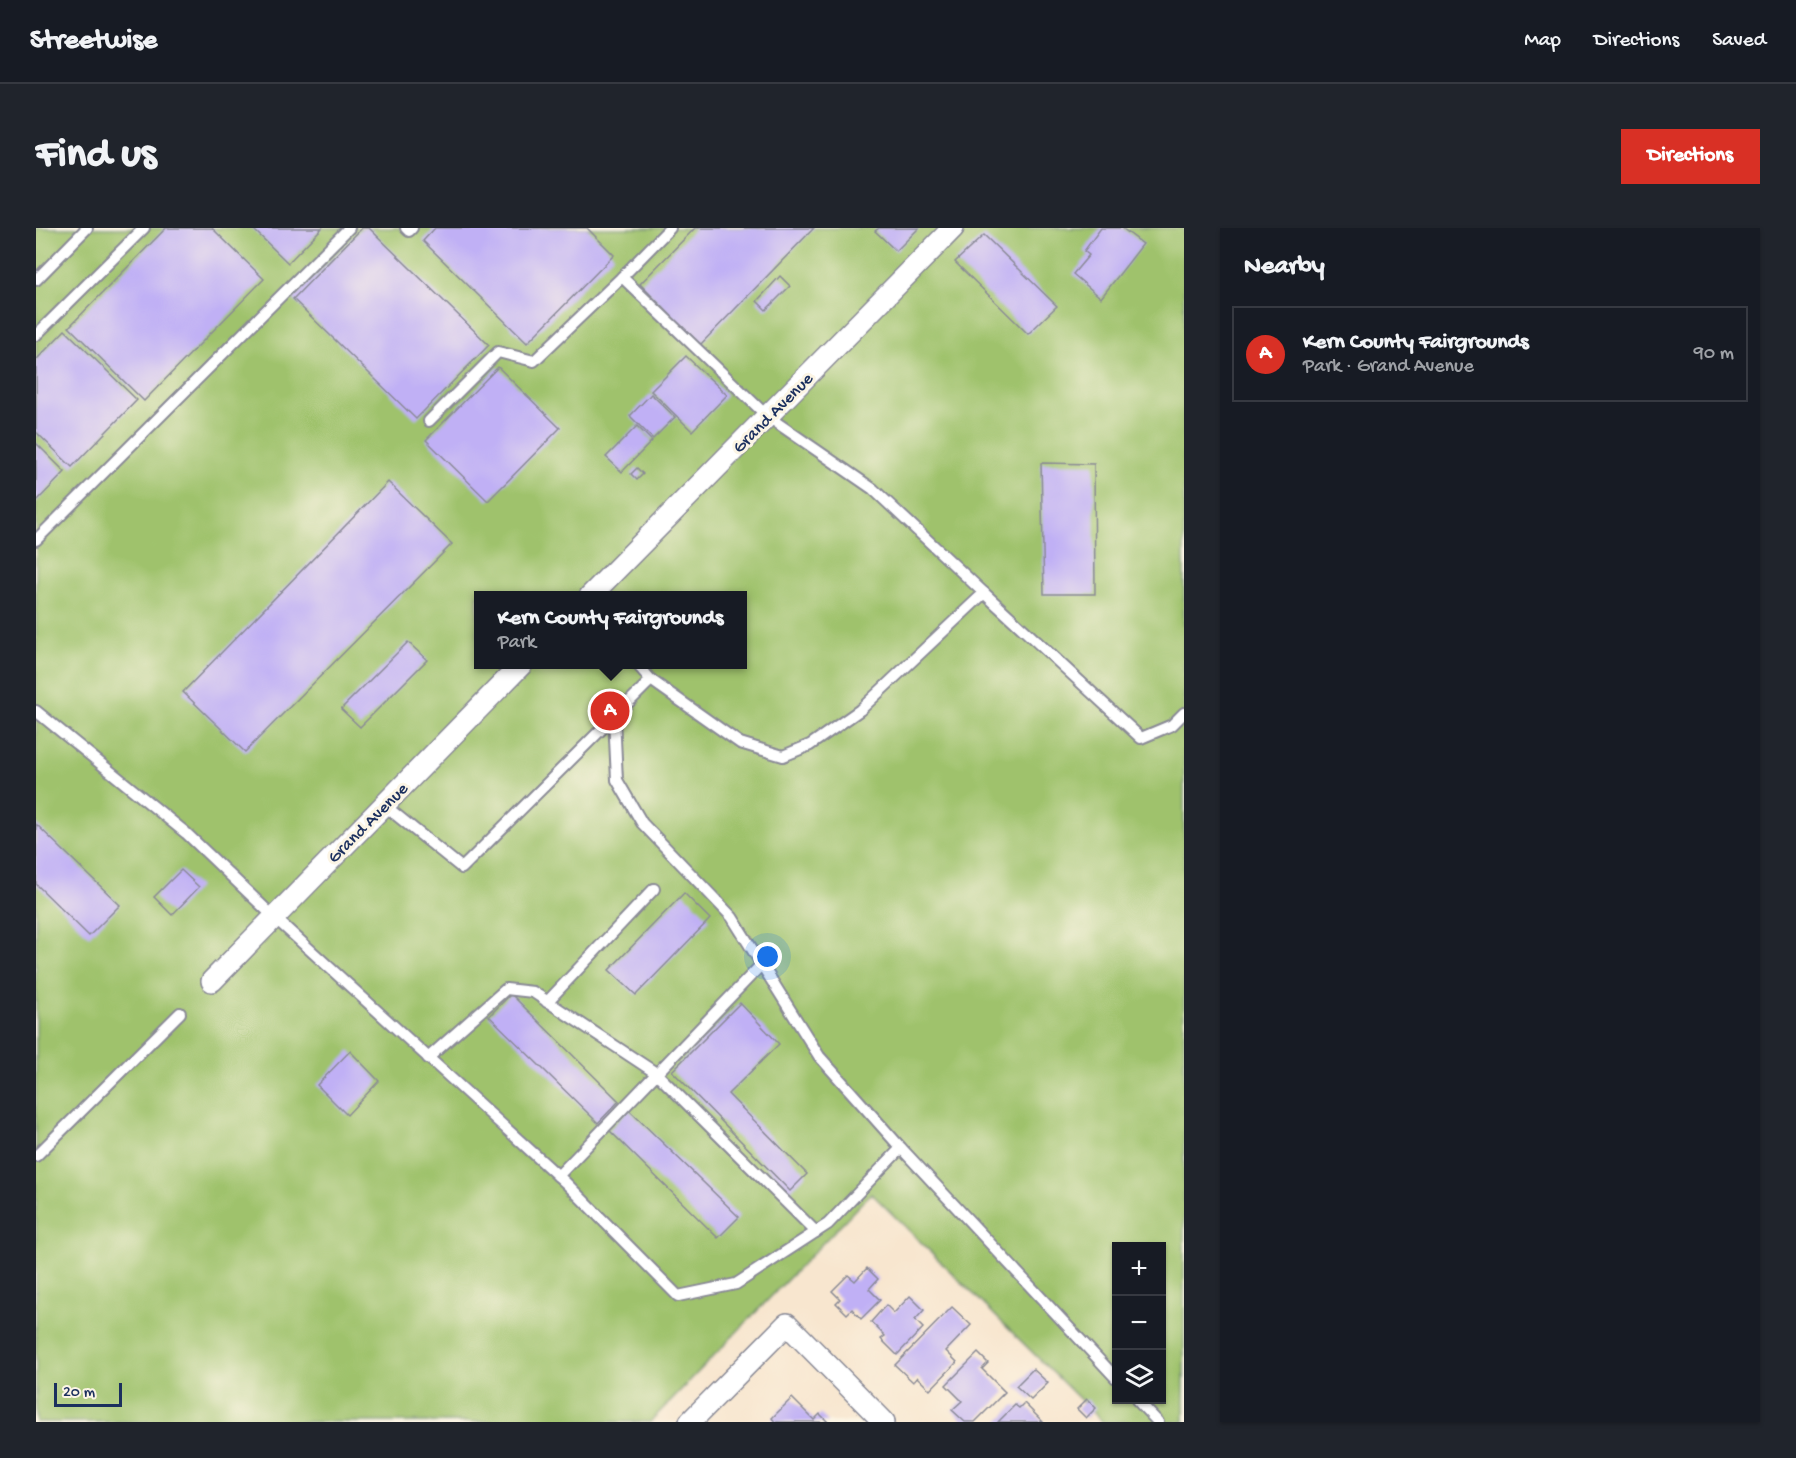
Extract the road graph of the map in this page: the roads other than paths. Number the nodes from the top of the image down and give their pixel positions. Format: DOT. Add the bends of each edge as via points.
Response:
graph roads {
  1 [pos="87,228"];
  2 [pos="144,228"];
  3 [pos="349,228"];
  4 [pos="406,228"];
  5 [pos="412,228"];
  6 [pos="670,228"];
  7 [pos="953,228"];
  8 [pos="622,277"];
  9 [pos="36,280"];
  10 [pos="36,335"];
  11 [pos="767,416"];
  12 [pos="429,421"];
  13 [pos="36,540"];
  14 [pos="595,591"];
  15 [pos="984,593"];
  16 [pos="517,669"];
  17 [pos="641,669"];
  18 [pos="651,680"];
  19 [pos="36,711"];
  20 [pos="1184,713"];
  21 [pos="614,717"];
  22 [pos="384,805"];
  23 [pos="654,889"];
  24 [pos="274,916"];
  25 [pos="762,964"];
  26 [pos="212,981"];
  27 [pos="547,1002"];
  28 [pos="180,1013"];
  29 [pos="428,1058"];
  30 [pos="656,1073"];
  31 [pos="901,1148"];
  32 [pos="36,1156"];
  33 [pos="558,1176"];
  34 [pos="816,1232"];
  35 [pos="1112,1374"];
  36 [pos="1141,1404"];
  37 [pos="690,1422"];
  38 [pos="884,1422"];
  39 [pos="1158,1422"];
  1 -- 9 [label="lane"];
  2 -- 10 [label="lane"];
  3 -- 13 [label="lane"];
  4 -- 5 [label="lane"];
  6 -- 8 [label="lane"];
  7 -- 11 [label="street, Grand Avenue"];
  8 -- 11 [label="lane"];
  8 -- 12 [label="lane" via="534,361 498,352"];
  11 -- 14 [label="street, Grand Avenue"];
  11 -- 15 [label="lane" via="873,489"];
  15 -- 18 [label="lane" via="860,711 810,745 783,756 740,743"];
  15 -- 20 [label="lane" via="1140,738 1172,725"];
  16 -- 22 [label="street, Grand Avenue"];
  17 -- 18 [label="lane"];
  18 -- 21 [label="lane"];
  19 -- 24 [label="lane" via="186,833"];
  21 -- 22 [label="lane" via="462,868"];
  21 -- 25 [label="lane" via="617,780 642,823 732,917"];
  22 -- 24 [label="street, Grand Avenue"];
  23 -- 27 [label="lane"];
  24 -- 26 [label="street, Grand Avenue"];
  24 -- 29 [label="lane"];
  25 -- 30 [label="lane"];
  25 -- 31 [label="lane" via="819,1056"];
  27 -- 29 [label="lane" via="532,992 506,990"];
  27 -- 30 [label="lane"];
  28 -- 32 [label="lane"];
  29 -- 33 [label="lane"];
  30 -- 33 [label="lane"];
  30 -- 34 [label="lane"];
  31 -- 34 [label="lane"];
  31 -- 35 [label="lane"];
  33 -- 34 [label="lane" via="678,1296 736,1284"];
  36 -- 39 [label="lane"];
  37 -- 38 [label="street" via="787,1324"];
}
